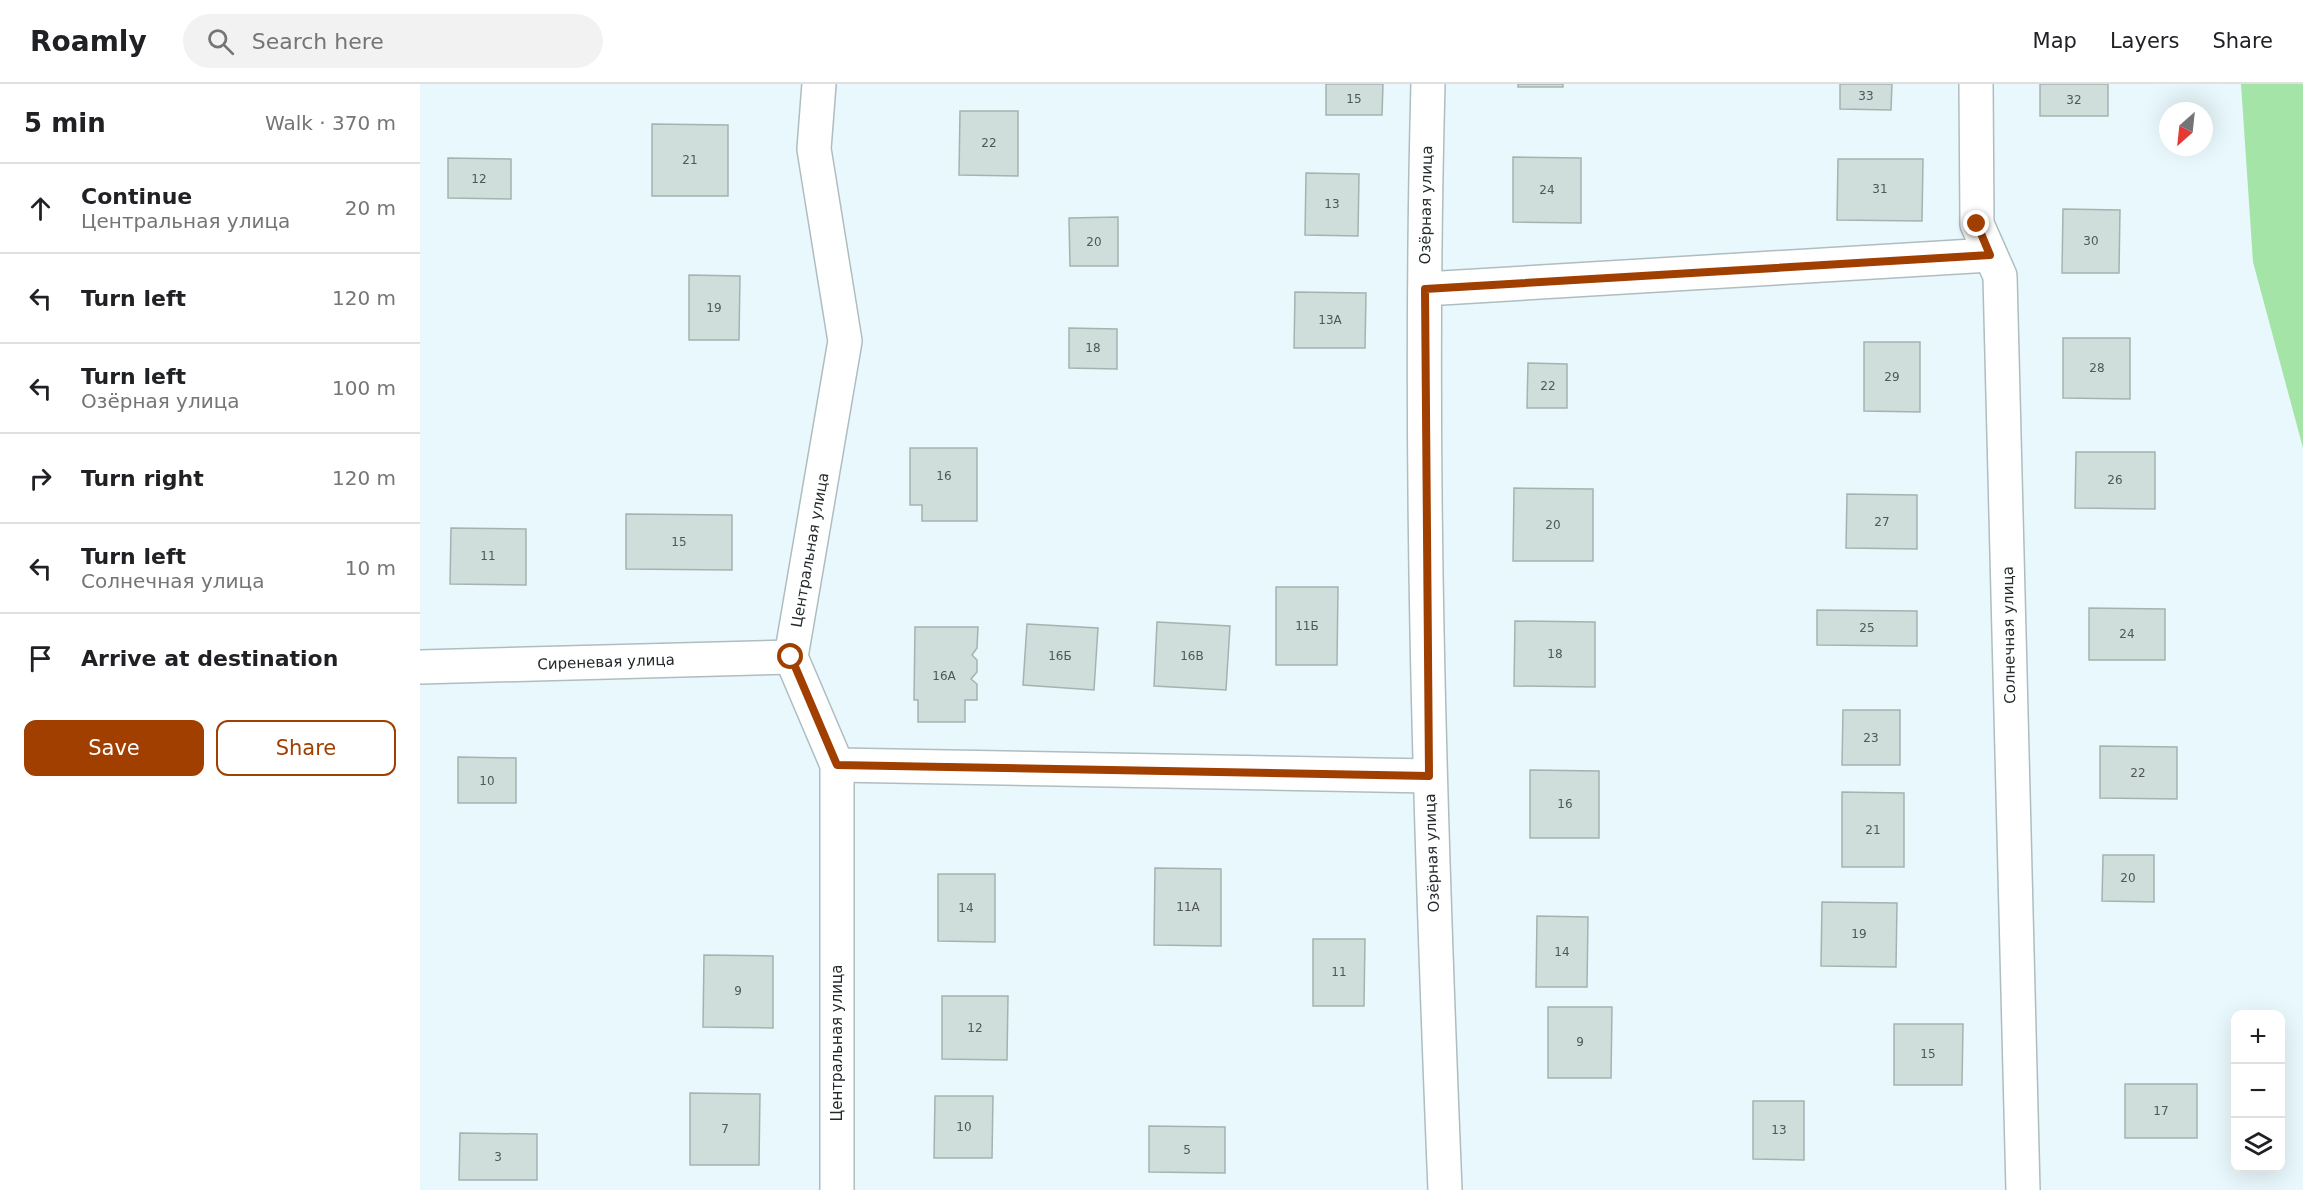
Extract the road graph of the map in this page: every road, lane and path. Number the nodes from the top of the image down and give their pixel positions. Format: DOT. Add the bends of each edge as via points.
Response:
graph roads {
  1 [pos="819,84"];
  2 [pos="1428,84"];
  3 [pos="1976,84"];
  4 [pos="1990,255"];
  5 [pos="1425,289"];
  6 [pos="791,657"];
  7 [pos="420,667"];
  8 [pos="837,765"];
  9 [pos="1429,776"];
  10 [pos="837,1190"];
  11 [pos="1445,1190"];
  12 [pos="2023,1190"];
  1 -- 6 [label="street, Центральная улица" via="814,149 845,341"];
  2 -- 5 [label="street, Озёрная улица"];
  3 -- 4 [label="street, Солнечная улица" via="1977,224"];
  4 -- 5 [label="street"];
  4 -- 12 [label="street, Солнечная улица" via="2000,276"];
  5 -- 9 [label="street, Озёрная улица"];
  6 -- 7 [label="street, Сиреневая улица"];
  6 -- 8 [label="street, Центральная улица"];
  8 -- 9 [label="street"];
  8 -- 10 [label="street, Центральная улица"];
  9 -- 11 [label="street, Озёрная улица"];
}
